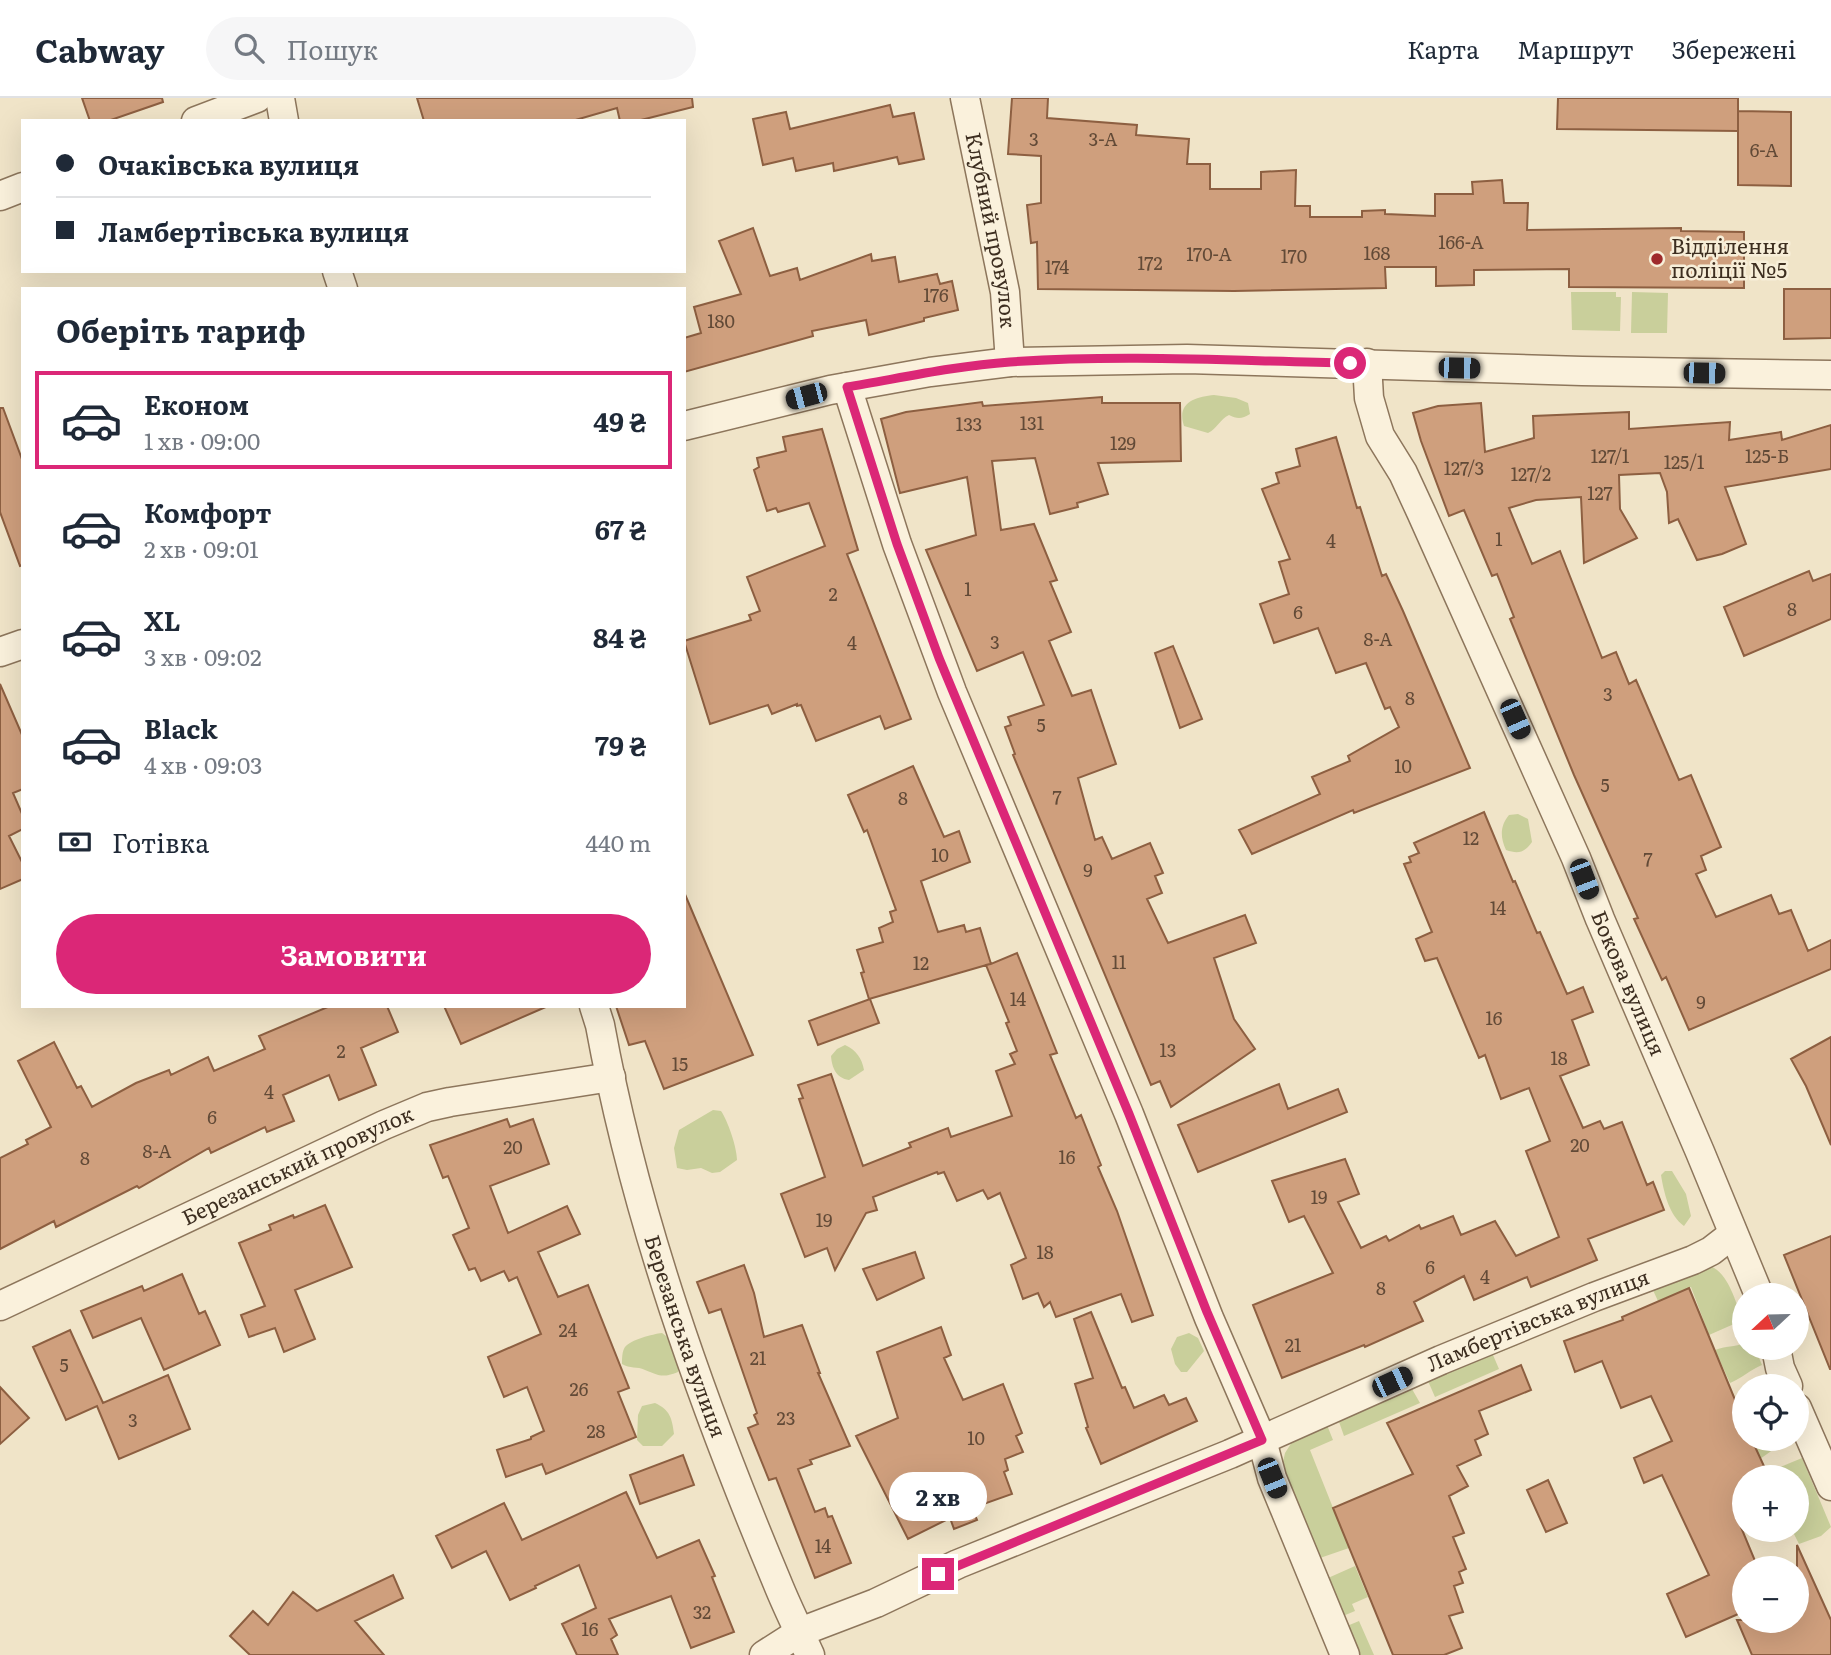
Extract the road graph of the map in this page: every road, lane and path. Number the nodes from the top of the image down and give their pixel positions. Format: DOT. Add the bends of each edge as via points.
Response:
graph roads {
  1 [pos="257,98"];
  2 [pos="280,98"];
  3 [pos="965,98"];
  4 [pos="201,119"];
  5 [pos="284,119"];
  6 [pos="21,188"];
  7 [pos="0,196"];
  8 [pos="1010,362"];
  9 [pos="1367,363"];
  10 [pos="1831,375"];
  11 [pos="847,387"];
  12 [pos="686,426"];
  13 [pos="21,645"];
  14 [pos="0,652"];
  15 [pos="595,1008"];
  16 [pos="611,1077"];
  17 [pos="1733,1234"];
  18 [pos="1754,1283"];
  19 [pos="0,1306"];
  20 [pos="1809,1436"];
  21 [pos="1262,1440"];
  22 [pos="1831,1486"];
  23 [pos="805,1643"];
  24 [pos="764,1655"];
  25 [pos="1345,1655"];
  1 -- 4 [label="street"];
  2 -- 5 [label="street"];
  3 -- 8 [label="street, Клубний провулок" via="1005,292"];
  6 -- 7 [label="street"];
  8 -- 9 [label="street"];
  8 -- 11 [label="street"];
  9 -- 10 [label="street"];
  9 -- 17 [label="street, Бокова вулиця" via="1369,398 1380,436 1403,473 1537,768"];
  11 -- 12 [label="street"];
  11 -- 21 [label="street" via="939,658"];
  13 -- 14 [label="street"];
  15 -- 16 [label="street, Березанська вулиця"];
  16 -- 19 [label="street, Березанський провулок" via="428,1107"];
  16 -- 23 [label="street, Березанська вулиця" via="664,1279 731,1469"];
  17 -- 18 [label="street, Бокова вулиця"];
  17 -- 21 [label="street, Ламбертівська вулиця" via="1693,1260 1441,1360"];
  20 -- 22 [label="street"];
  21 -- 23 [label="street, Ламбертівська вулиця" via="958,1564"];
  21 -- 25 [label="street" via="1272,1478"];
  23 -- 24 [label="street, Ламбертівська вулиця"];
}
